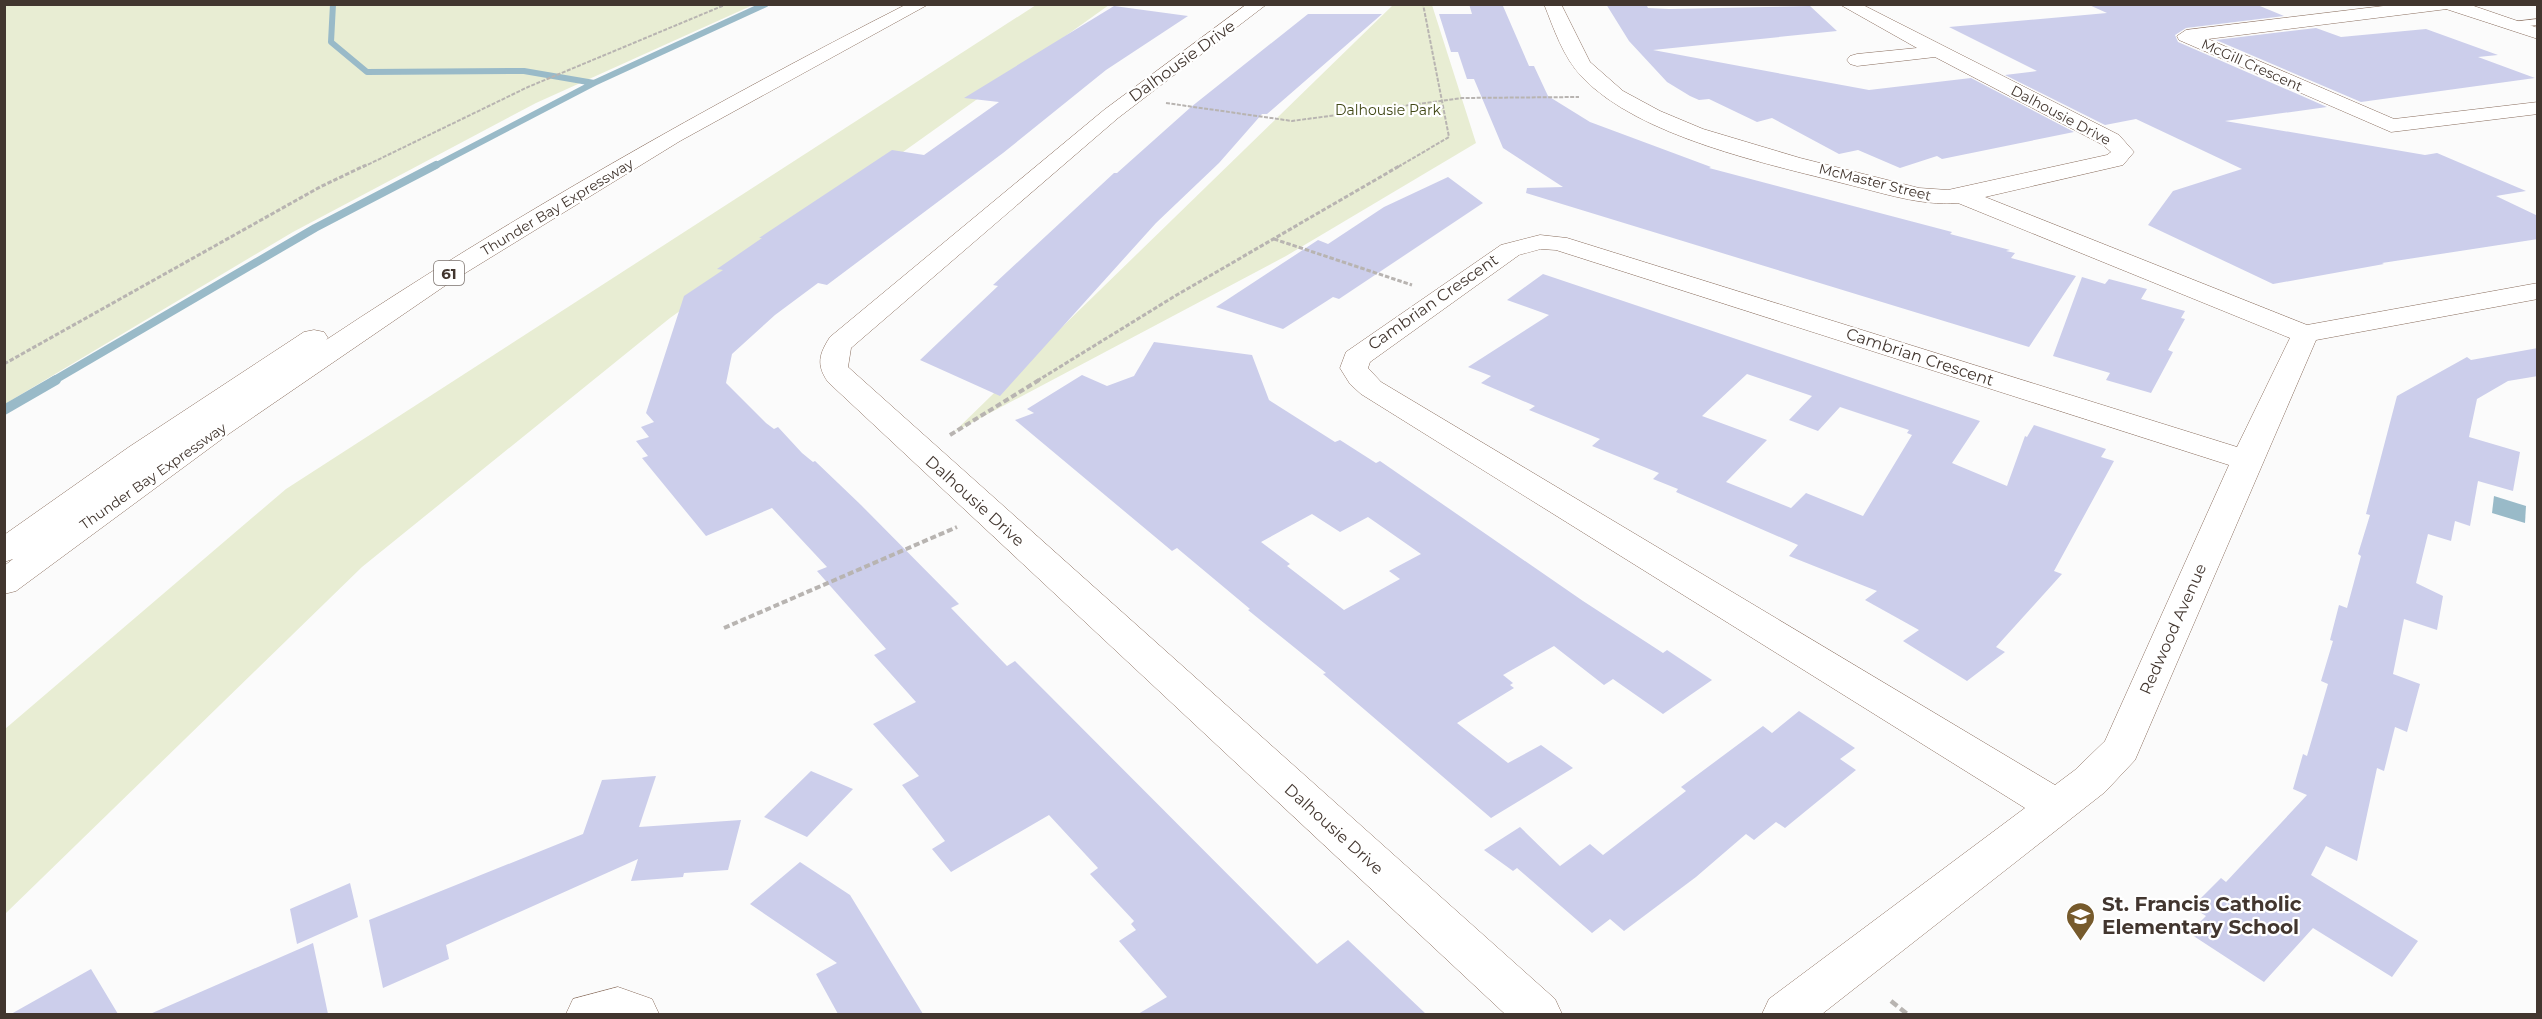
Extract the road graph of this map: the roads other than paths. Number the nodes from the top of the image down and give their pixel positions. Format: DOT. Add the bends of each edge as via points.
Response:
graph roads {
  1 [pos="895,4"];
  2 [pos="921,4"];
  3 [pos="1259,4"];
  4 [pos="1552,4"];
  5 [pos="1846,4"];
  6 [pos="2448,4"];
  7 [pos="2538,22"];
  8 [pos="2511,25"];
  9 [pos="2538,34"];
  10 [pos="1937,51"];
  11 [pos="1857,60"];
  12 [pos="2538,108"];
  13 [pos="1961,196"];
  14 [pos="2538,291"];
  15 [pos="2305,334"];
  16 [pos="2247,460"];
  17 [pos="4,551"];
  18 [pos="4,584"];
  19 [pos="2057,807"];
  20 [pos="590,1014"];
  21 [pos="635,1014"];
  22 [pos="1538,1014"];
  23 [pos="1786,1014"];
  1 -- 17 [label="main road, Thunder Bay Expressway / 61" via="694,108 552,188 239,385"];
  2 -- 18 [label="main road, Thunder Bay Expressway / 61" via="590,184 439,279"];
  3 -- 22 [label="main road, Dalhousie Drive" via="1133,98 840,343 834,352 833,369"];
  4 -- 13 [label="main road, McMaster Street" via="1590,74 1624,99 1671,122 1732,145 1919,195"];
  5 -- 10 [label="main road, Dalhousie Drive"];
  6 -- 8 [label="main road"];
  6 -- 12 [label="main road, McGill Crescent" via="2186,36 2391,126"];
  7 -- 8 [label="lane"];
  8 -- 9 [label="main road"];
  10 -- 11 [label="main road"];
  10 -- 13 [label="main road, Dalhousie Drive" via="2111,140 2123,152 2115,160"];
  13 -- 15 [label="main road, McMaster Street"];
  14 -- 15 [label="main road"];
  15 -- 16 [label="main road, Redwood Avenue"];
  16 -- 19 [label="main road, Redwood Avenue" via="2121,749"];
  16 -- 19 [label="main road, Cambrian Crescent" via="1558,243 1540,242 1510,250 1356,358 1354,368 1371,388"];
  19 -- 23 [label="main road, Redwood Avenue"];
  20 -- 21 [label="main road" via="618,1008"];
}
